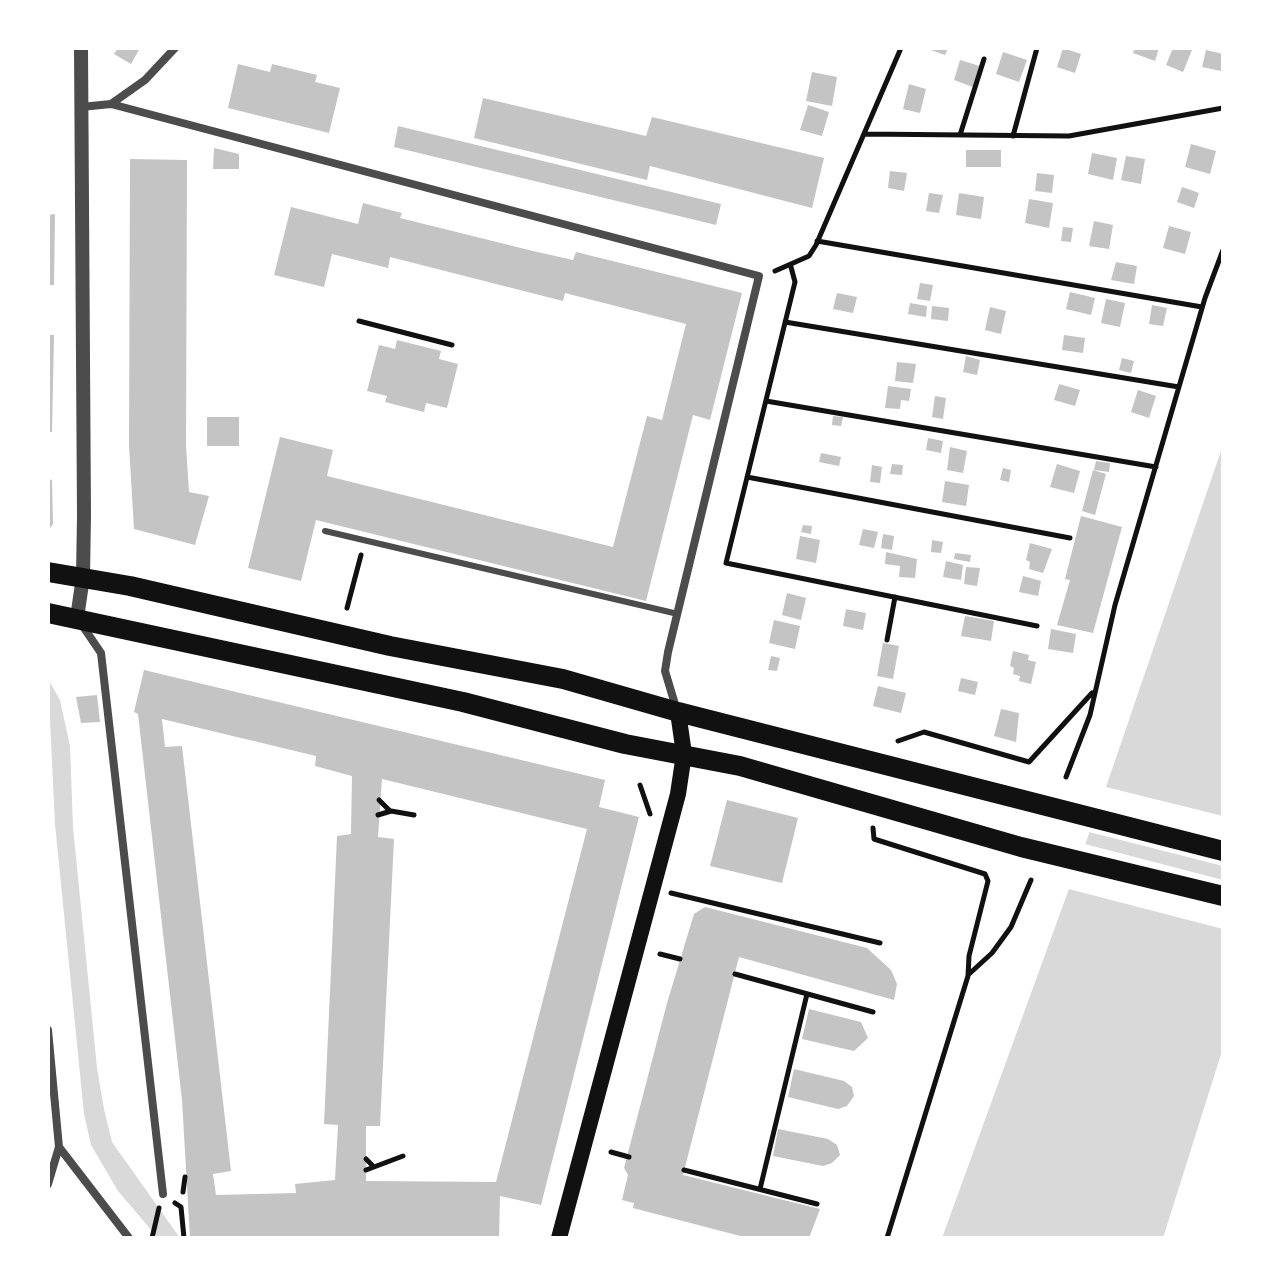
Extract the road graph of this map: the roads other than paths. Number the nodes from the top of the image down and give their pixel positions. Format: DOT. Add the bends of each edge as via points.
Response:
graph roads {
  1 [pos="81,48"];
  2 [pos="175,48"];
  3 [pos="111,104"];
  4 [pos="81,107"];
  5 [pos="325,531"];
  6 [pos="48,572"];
  7 [pos="83,577"];
  8 [pos="48,613"];
  9 [pos="678,614"];
  10 [pos="77,618"];
  11 [pos="678,712"];
  12 [pos="684,754"];
  13 [pos="1223,851"];
  14 [pos="1223,896"];
  15 [pos="48,1030"];
  16 [pos="59,1147"];
  17 [pos="48,1184"];
  18 [pos="163,1194"];
  19 [pos="129,1238"];
  20 [pos="559,1238"];
  1 -- 4 [label="street"];
  2 -- 3 [label="street" via="145,80"];
  3 -- 4 [label="street"];
  3 -- 9 [label="street" via="759,276"];
  4 -- 7 [label="street"];
  5 -- 9 [label="lane"];
  6 -- 7 [label="main road"];
  7 -- 10 [label="street"];
  7 -- 11 [label="main road" via="563,679"];
  8 -- 10 [label="main road"];
  9 -- 11 [label="street" via="665,671"];
  10 -- 12 [label="main road"];
  10 -- 18 [label="street" via="101,653"];
  11 -- 12 [label="main road"];
  11 -- 13 [label="main road"];
  12 -- 14 [label="main road" via="1021,847"];
  12 -- 20 [label="main road" via="678,794"];
  15 -- 16 [label="street"];
  16 -- 17 [label="street"];
  16 -- 19 [label="street"];
}
